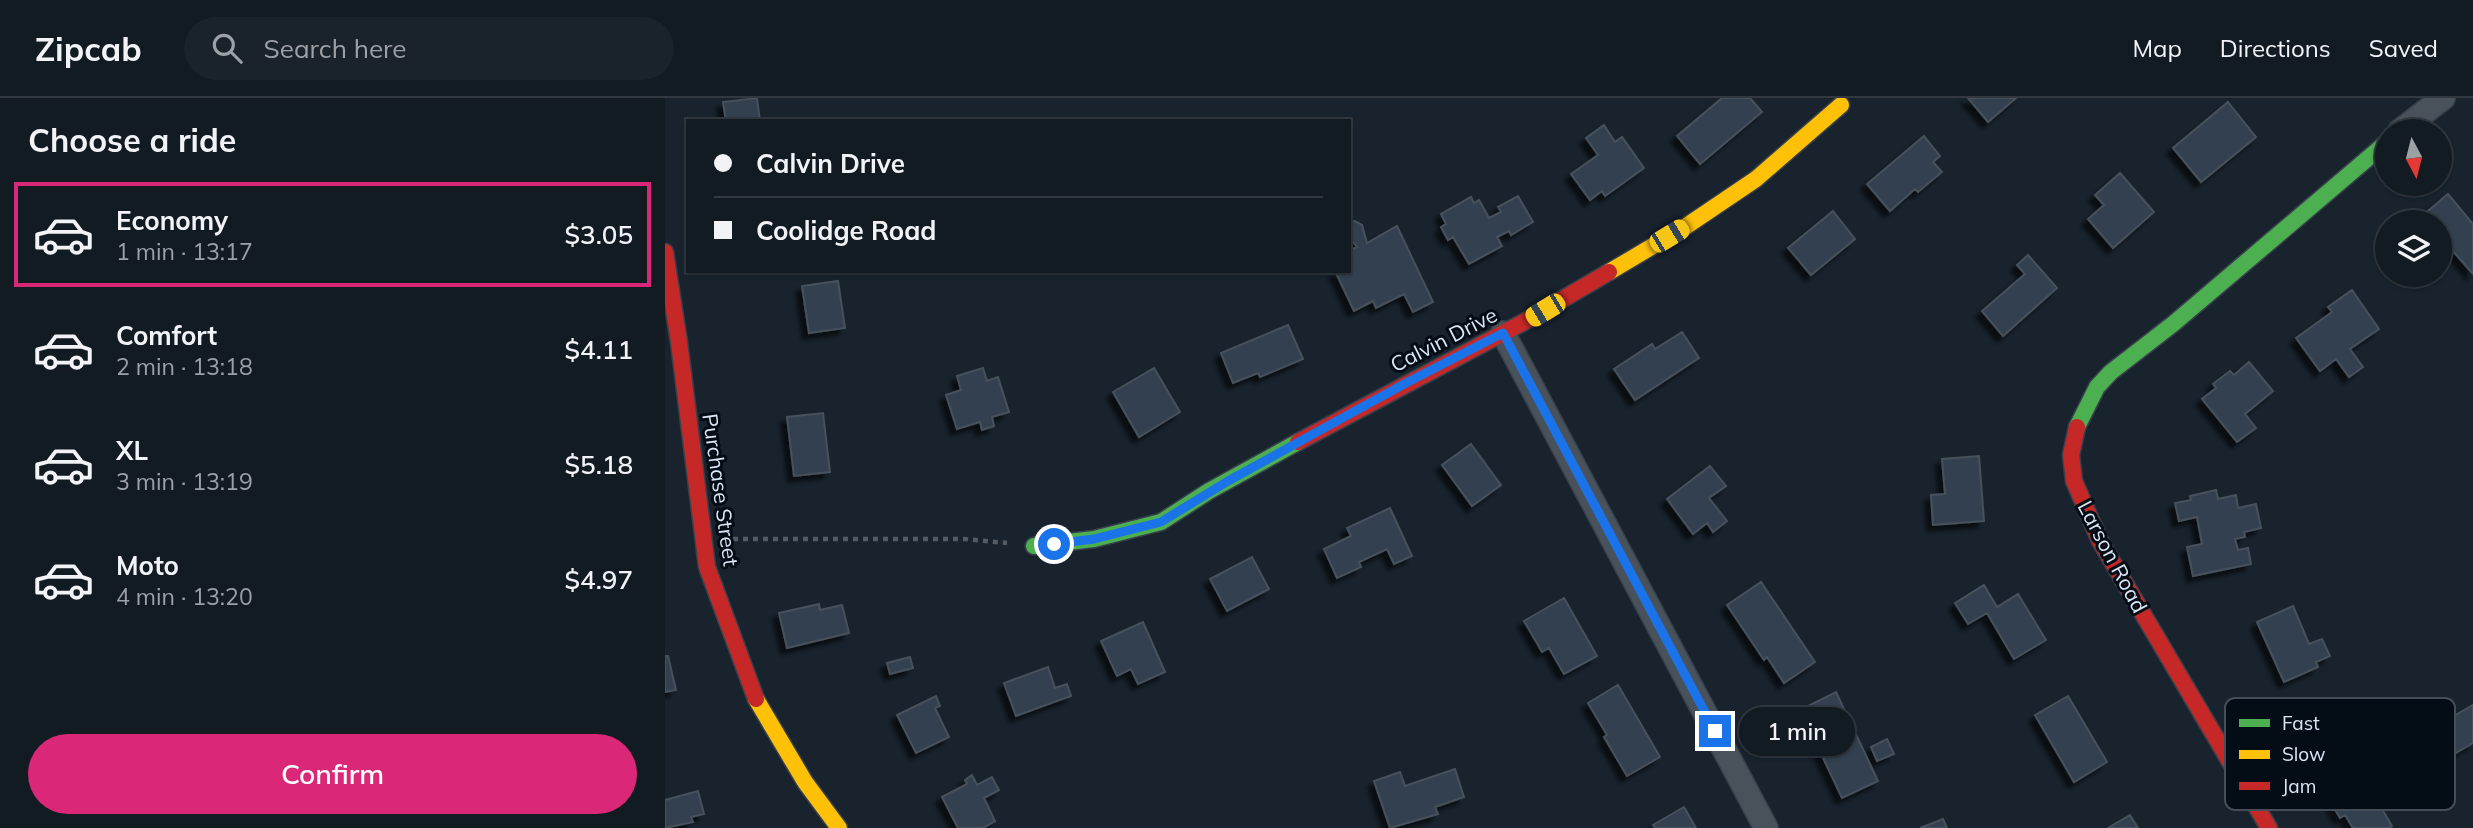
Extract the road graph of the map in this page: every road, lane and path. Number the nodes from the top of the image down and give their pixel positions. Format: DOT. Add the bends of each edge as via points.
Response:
graph roads {
  1 [pos="2443,98"];
  2 [pos="1842,100"];
  3 [pos="2416,119"];
  4 [pos="2375,152"];
  5 [pos="665,252"];
  6 [pos="1503,333"];
  7 [pos="672,344"];
  8 [pos="704,539"];
  9 [pos="1034,546"];
  10 [pos="2225,753"];
  11 [pos="2258,810"];
  12 [pos="839,828"];
  13 [pos="1766,828"];
  14 [pos="2269,828"];
  1 -- 3 [label="street"];
  2 -- 6 [label="street, Calvin Drive" via="1756,179 1643,252"];
  4 -- 10 [label="street, Larson Road" via="2111,372 2097,387 2074,435 2074,481 2100,541"];
  5 -- 7 [label="street, Purchase Street"];
  6 -- 9 [label="street, Calvin Drive" via="1220,485 1161,522 1094,539"];
  6 -- 13 [label="street"];
  7 -- 8 [label="street, Purchase Street"];
  8 -- 9 [label="path" via="964,539"];
  8 -- 12 [label="street, Purchase Street" via="708,567 756,699 805,782"];
  11 -- 14 [label="street, Larson Road"];
}
